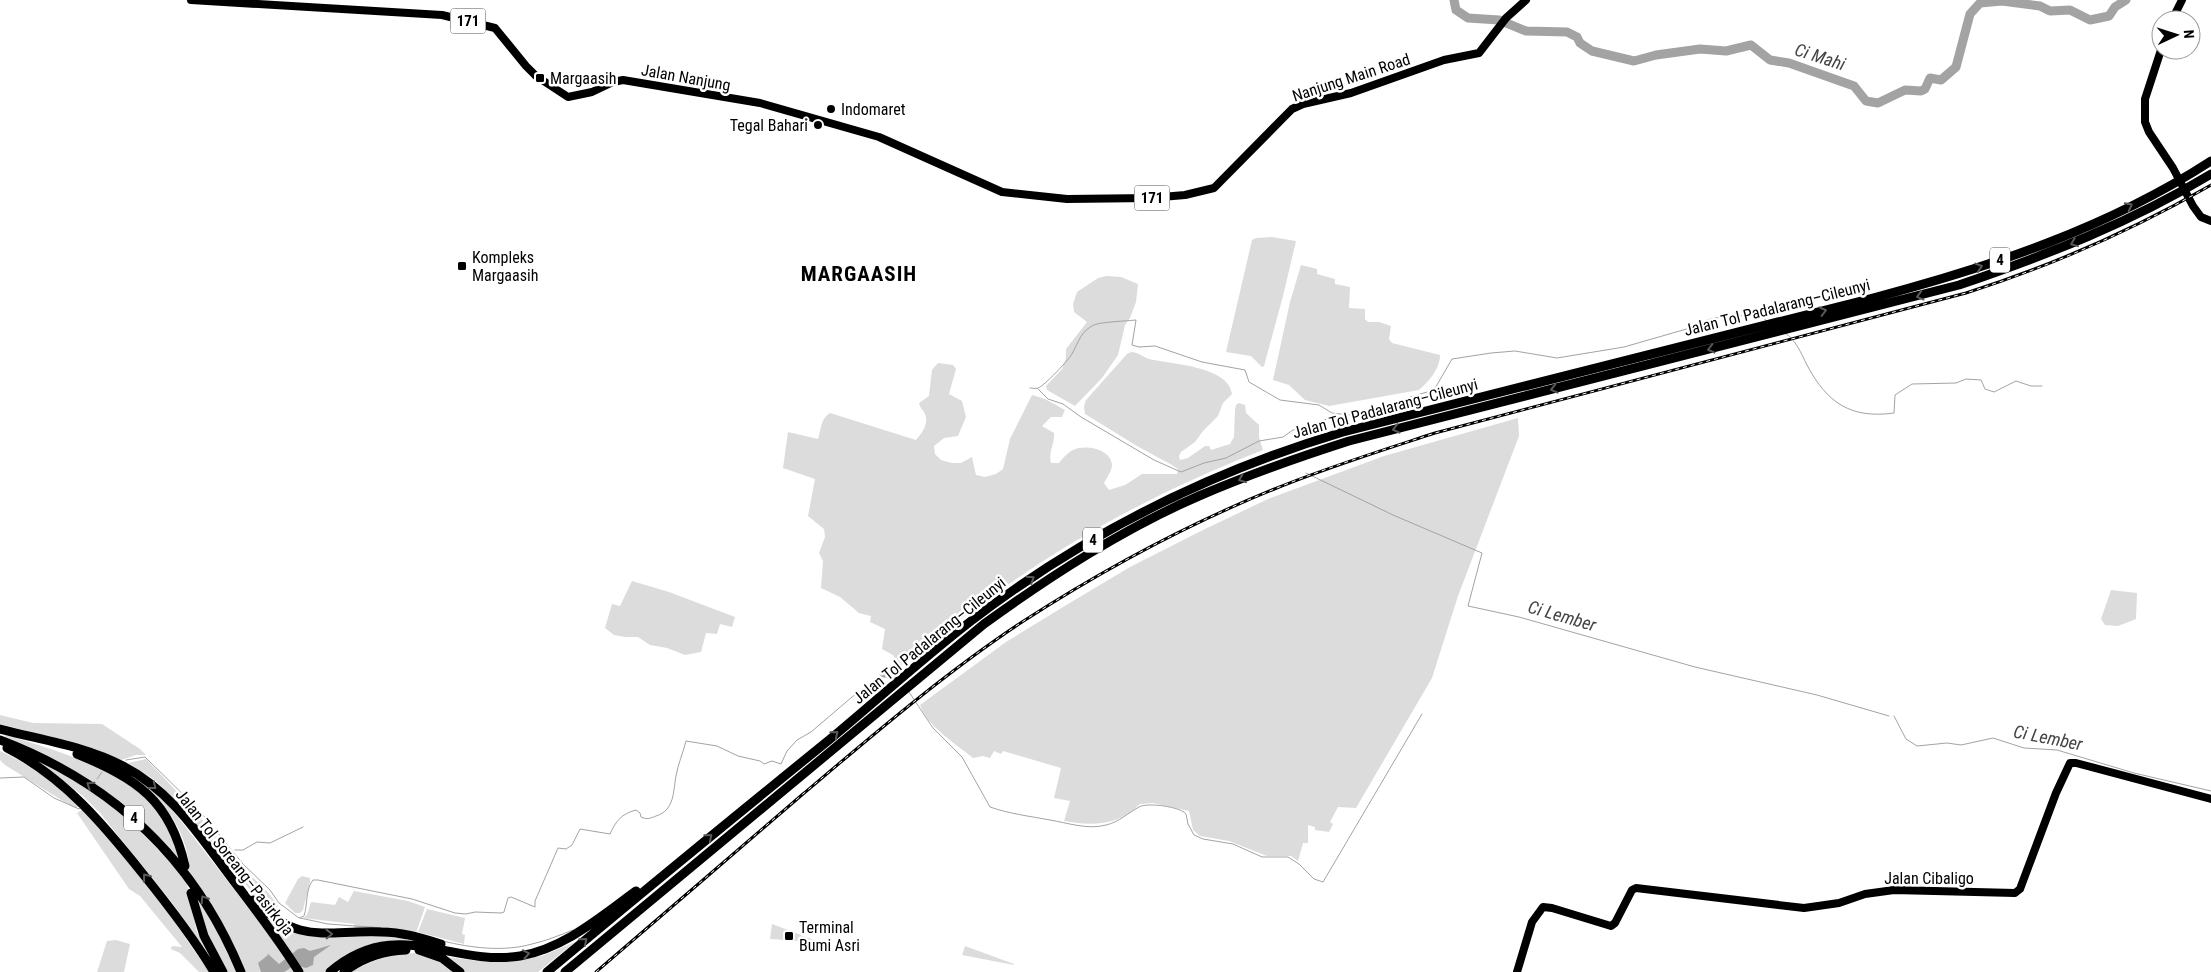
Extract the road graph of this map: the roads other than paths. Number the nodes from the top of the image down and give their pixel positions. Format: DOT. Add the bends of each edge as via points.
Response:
graph roads {
  1 [pos="191,0"];
  2 [pos="1526,0"];
  3 [pos="2158,60"];
  4 [pos="2211,161"];
  5 [pos="2211,174"];
  6 [pos="2211,221"];
  7 [pos="0,729"];
  8 [pos="11,732"];
  9 [pos="0,740"];
  10 [pos="0,745"];
  11 [pos="2211,799"];
  12 [pos="679,862"];
  13 [pos="185,866"];
  14 [pos="191,894"];
  15 [pos="254,904"];
  16 [pos="618,929"];
  17 [pos="477,956"];
  18 [pos="209,957"];
  19 [pos="214,972"];
  20 [pos="222,972"];
  21 [pos="242,972"];
  22 [pos="299,972"];
  23 [pos="330,972"];
  24 [pos="344,972"];
  25 [pos="460,972"];
  26 [pos="547,972"];
  27 [pos="565,972"];
  28 [pos="571,972"];
  29 [pos="1517,972"];
  1 -- 2 [label="main road, Jalan Nanjung / 171" via="436,14 481,23 500,31 526,66 564,95 575,96 617,81 629,81 760,103 879,138 1002,192 1067,199 1150,198 1214,188 1292,109 1351,93 1444,60 1475,55 1483,50 1504,20"];
  3 -- 6 [label="main road" via="2145,99 2144,117 2148,132 2201,218"];
  12 -- 4 [label="highway, Jalan Tol Padalarang–Cileunyi / 4, one-way" via="971,621 1075,550 1194,487 1257,461 1343,432 1922,285 2028,252 2096,223"];
  5 -- 16 [label="highway, Jalan Tol Padalarang–Cileunyi / 4, one-way" via="2100,232 2031,261 1959,285 1349,441 1198,496 1137,527 1040,584 984,624"];
  7 -- 8 [label="highway, Jalan Tol Soreang–Pasirkoja / 4"];
  8 -- 13 [label="highway" via="85,757 143,790 170,821"];
  8 -- 15 [label="highway, Jalan Tol Soreang–Pasirkoja / 4, one-way" via="87,752 133,771 175,806"];
  21 -- 9 [label="highway, 4, one-way" via="209,906 155,838 100,792 68,771"];
  18 -- 10 [label="highway, one-way" via="91,812 43,769"];
  11 -- 29 [label="main road, Jalan Cibaligo" via="2070,763 2017,892 1894,890 1872,892 1816,907 1790,907 1639,888 1632,890 1612,926 1547,906 1540,909 1532,922"];
  17 -- 12 [label="highway, one-way" via="519,956 553,946"];
  26 -- 12 [label="highway, Jalan Tol Padalarang–Cileunyi / 4, one-way"];
  14 -- 18 [label="highway"];
  15 -- 17 [label="highway, one-way" via="280,921 306,932 381,932 420,937"];
  15 -- 22 [label="highway, Jalan Tol Soreang–Pasirkoja / 4"];
  16 -- 27 [label="highway, Jalan Tol Padalarang–Cileunyi / 4"];
  16 -- 28 [label="highway"];
  17 -- 23 [label="highway" via="415,944 391,944 358,954"];
  18 -- 19 [label="highway"];
  18 -- 20 [label="highway"];
  24 -- 25 [label="highway" via="375,955 418,950 436,956"];
}
